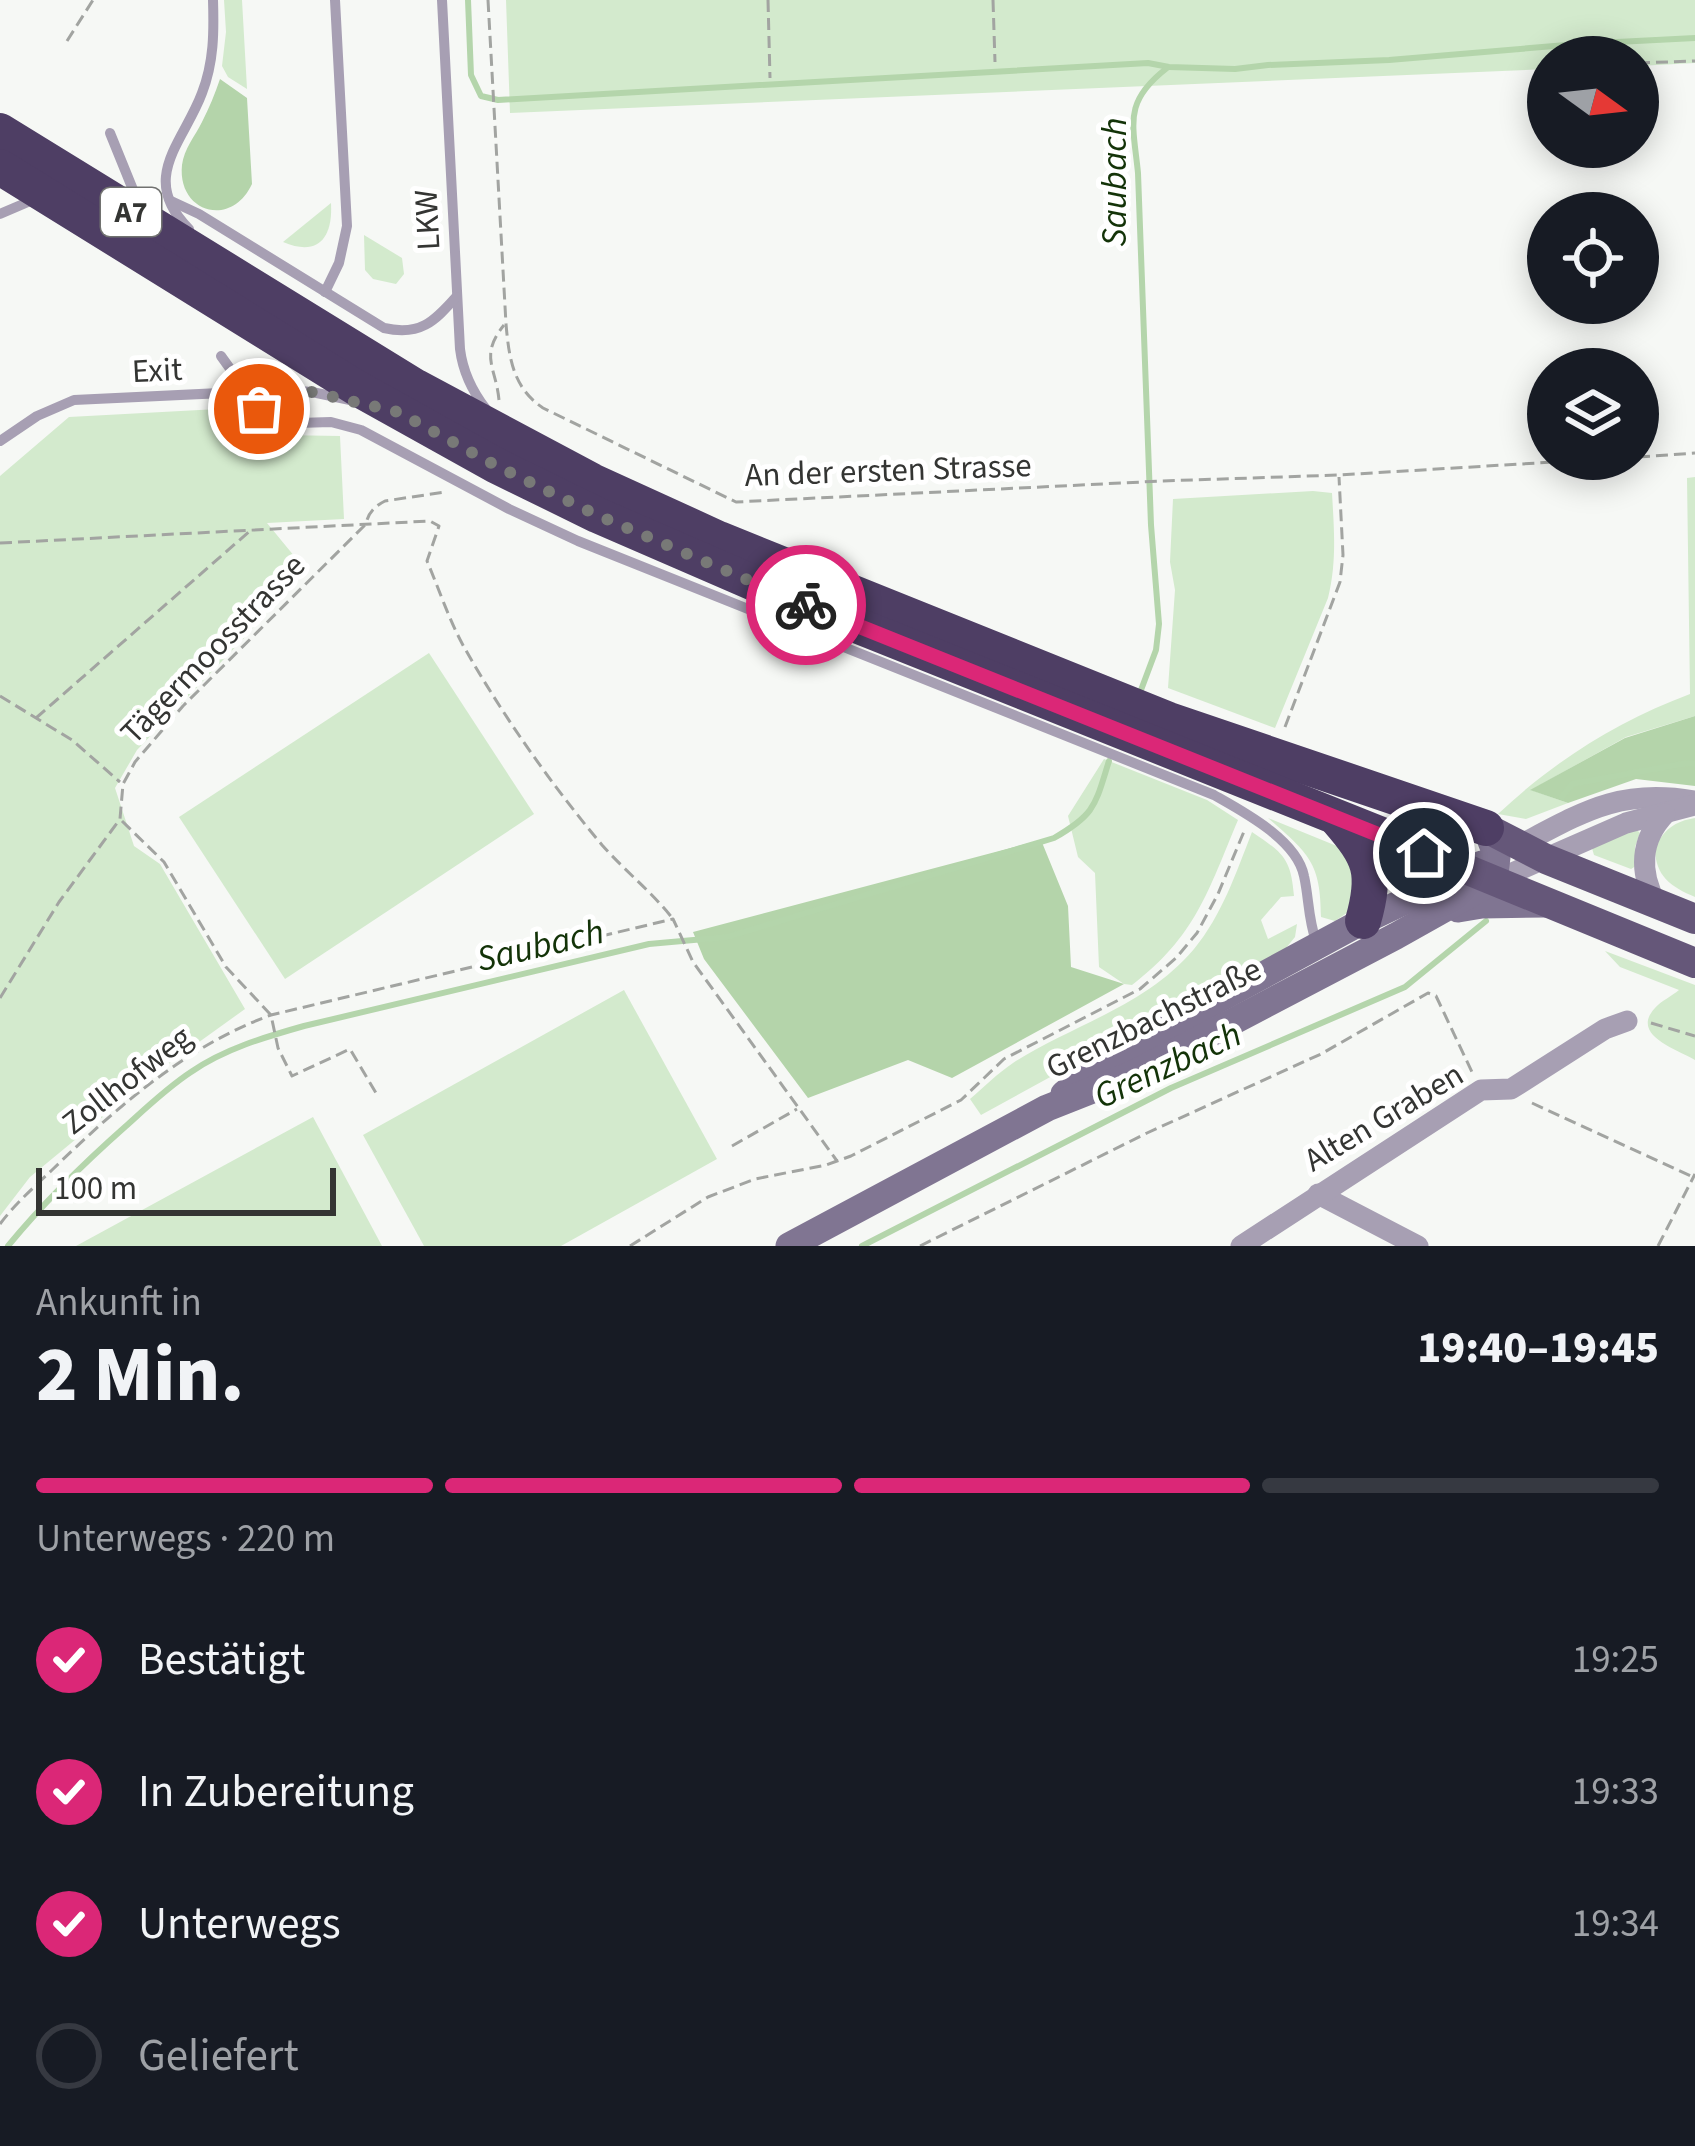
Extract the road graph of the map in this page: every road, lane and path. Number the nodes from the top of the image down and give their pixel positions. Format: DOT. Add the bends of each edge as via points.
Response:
graph roads {
  1 [pos="93,0"];
  2 [pos="213,0"];
  3 [pos="335,0"];
  4 [pos="442,0"];
  5 [pos="488,0"];
  6 [pos="768,0"];
  7 [pos="993,0"];
  8 [pos="67,40"];
  9 [pos="1695,61"];
  10 [pos="995,62"];
  11 [pos="1659,62"];
  12 [pos="770,78"];
  13 [pos="0,131"];
  14 [pos="110,133"];
  15 [pos="0,167"];
  16 [pos="46,195"];
  17 [pos="159,212"];
  18 [pos="0,214"];
  19 [pos="201,237"];
  20 [pos="325,292"];
  21 [pos="457,297"];
  22 [pos="506,324"];
  23 [pos="221,356"];
  24 [pos="247,391"];
  25 [pos="398,412"];
  26 [pos="495,417"];
  27 [pos="0,441"];
  28 [pos="1695,453"];
  29 [pos="1659,456"];
  30 [pos="1527,464"];
  31 [pos="1339,475"];
  32 [pos="451,488"];
  33 [pos="366,524"];
  34 [pos="253,529"];
  35 [pos="0,543"];
  36 [pos="0,696"];
  37 [pos="36,718"];
  38 [pos="1283,731"];
  39 [pos="123,784"];
  40 [pos="1695,803"];
  41 [pos="1665,814"];
  42 [pos="1335,818"];
  43 [pos="120,819"];
  44 [pos="1246,826"];
  45 [pos="1493,857"];
  46 [pos="1656,903"];
  47 [pos="1550,904"];
  48 [pos="1431,917"];
  49 [pos="673,919"];
  50 [pos="1695,919"];
  51 [pos="1363,920"];
  52 [pos="1321,959"];
  53 [pos="1695,962"];
  54 [pos="0,998"];
  55 [pos="271,1015"];
  56 [pos="1627,1021"];
  57 [pos="1695,1036"];
  58 [pos="1510,1088"];
  59 [pos="1480,1090"];
  60 [pos="376,1093"];
  61 [pos="799,1108"];
  62 [pos="732,1146"];
  63 [pos="838,1161"];
  64 [pos="1694,1176"];
  65 [pos="1318,1194"];
  66 [pos="0,1224"];
  67 [pos="630,1246"];
  68 [pos="790,1246"];
  69 [pos="920,1246"];
  70 [pos="1241,1246"];
  71 [pos="1418,1246"];
  72 [pos="1658,1246"];
  1 -- 8 [label="path"];
  2 -- 17 [label="lane" via="212,64 167,162"];
  3 -- 20 [label="lane" via="346,226"];
  4 -- 21 [label="lane, LKW"];
  5 -- 22 [label="path, An der ersten Strasse"];
  6 -- 12 [label="path"];
  7 -- 10 [label="path"];
  9 -- 11 [label="path"];
  13 -- 17 [label="highway, A7"];
  14 -- 17 [label="lane"];
  15 -- 16 [label="highway, A7"];
  16 -- 18 [label="lane"];
  16 -- 25 [label="highway, A7"];
  17 -- 19 [label="lane"];
  17 -- 20 [label="lane" via="199,214"];
  17 -- 26 [label="highway, A7" via="416,387"];
  20 -- 21 [label="lane" via="398,331 436,320"];
  21 -- 26 [label="lane, LKW" via="463,368"];
  22 -- 26 [label="path" via="489,354 499,392"];
  22 -- 31 [label="path, An der ersten Strasse" via="513,370 537,404 736,502"];
  23 -- 24 [label="lane"];
  24 -- 25 [label="lane, Exit" via="312,392"];
  24 -- 27 [label="lane, Exit" via="74,400"];
  24 -- 52 [label="lane" via="271,418 361,430 558,532 1214,795 1298,859"];
  25 -- 42 [label="highway, A7" via="682,554"];
  26 -- 45 [label="highway, A7" via="592,481 688,526"];
  28 -- 29 [label="path"];
  30 -- 31 [label="path, An der ersten Strasse"];
  31 -- 38 [label="path" via="1340,582"];
  32 -- 33 [label="path" via="385,501"];
  33 -- 34 [label="path"];
  33 -- 39 [label="path, Tägermoosstrasse" via="183,706"];
  33 -- 49 [label="path" via="439,526 427,561 462,644 605,849"];
  34 -- 35 [label="path"];
  34 -- 37 [label="path"];
  36 -- 37 [label="path"];
  37 -- 39 [label="path"];
  39 -- 43 [label="path, Tägermoosstrasse"];
  40 -- 41 [label="street"];
  40 -- 45 [label="street" via="1642,796 1600,807"];
  41 -- 45 [label="street"];
  41 -- 46 [label="street" via="1644,853"];
  42 -- 45 [label="highway, A7"];
  42 -- 51 [label="highway" via="1370,867"];
  43 -- 54 [label="path"];
  43 -- 55 [label="path" via="164,862 226,967"];
  44 -- 63 [label="path" via="1197,933 1159,974 1004,1059 961,1100"];
  45 -- 46 [label="main road"];
  45 -- 47 [label="main road"];
  45 -- 47 [label="street"];
  45 -- 48 [label="street, Grenzbachstraße"];
  45 -- 51 [label="street, Grenzbachstraße"];
  46 -- 50 [label="main road"];
  47 -- 48 [label="street" via="1482,905"];
  47 -- 53 [label="main road"];
  48 -- 52 [label="street, Grenzbachstraße"];
  49 -- 55 [label="path, Zollhofweg"];
  49 -- 61 [label="path" via="692,962"];
  51 -- 52 [label="street, Grenzbachstraße"];
  52 -- 68 [label="street, Grenzbachstraße" via="1102,1062 1047,1108"];
  55 -- 60 [label="path" via="292,1076 350,1049"];
  55 -- 66 [label="path, Zollhofweg" via="161,1074"];
  56 -- 57 [label="path"];
  56 -- 58 [label="street, Alten Graben"];
  58 -- 59 [label="street, Alten Graben"];
  58 -- 64 [label="path"];
  59 -- 65 [label="street, Alten Graben"];
  59 -- 69 [label="path" via="1428,993 1321,1054"];
  61 -- 62 [label="path"];
  61 -- 63 [label="path"];
  63 -- 67 [label="path" via="708,1197"];
  64 -- 72 [label="path"];
  65 -- 70 [label="street, Alten Graben"];
  65 -- 71 [label="street"];
}
